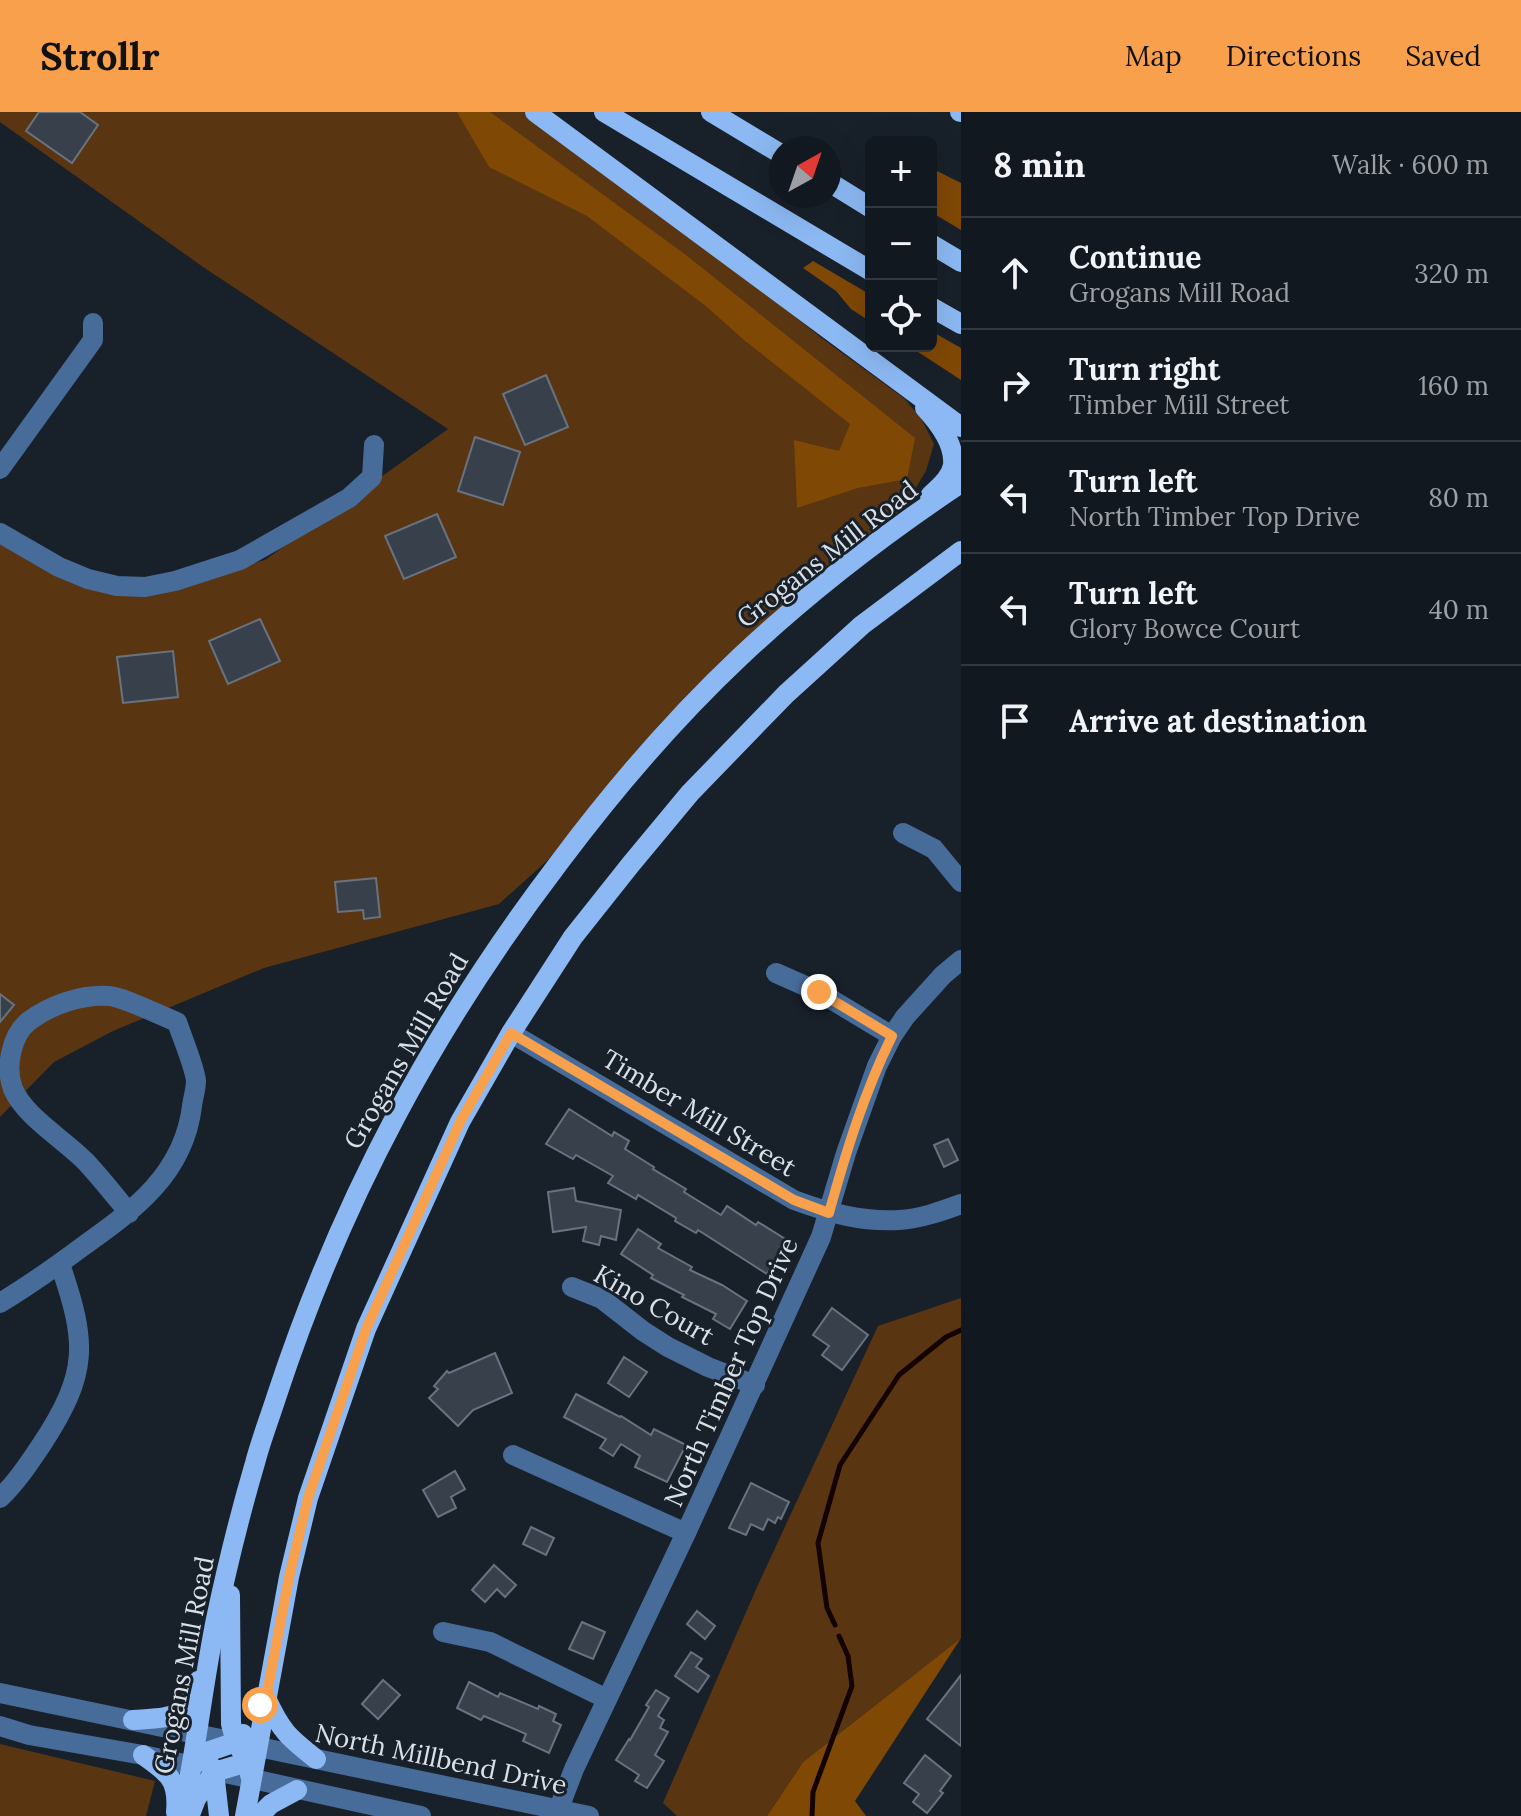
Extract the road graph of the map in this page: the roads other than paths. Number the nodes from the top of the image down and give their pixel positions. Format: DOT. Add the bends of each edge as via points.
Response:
graph roads {
  1 [pos="535,112"];
  2 [pos="604,112"];
  3 [pos="711,112"];
  4 [pos="769,147"];
  5 [pos="841,189"];
  6 [pos="865,204"];
  7 [pos="937,248"];
  8 [pos="961,262"];
  9 [pos="865,267"];
  10 [pos="937,310"];
  11 [pos="93,323"];
  12 [pos="961,324"];
  13 [pos="898,378"];
  14 [pos="961,427"];
  15 [pos="374,445"];
  16 [pos="0,469"];
  17 [pos="961,483"];
  18 [pos="903,522"];
  19 [pos="0,533"];
  20 [pos="961,551"];
  21 [pos="903,833"];
  22 [pos="961,882"];
  23 [pos="961,960"];
  24 [pos="776,973"];
  25 [pos="511,1033"];
  26 [pos="892,1036"];
  27 [pos="961,1204"];
  28 [pos="129,1213"];
  29 [pos="829,1213"];
  30 [pos="60,1264"];
  31 [pos="572,1287"];
  32 [pos="0,1303"];
  33 [pos="755,1385"];
  34 [pos="513,1455"];
  35 [pos="0,1498"];
  36 [pos="686,1533"];
  37 [pos="230,1559"];
  38 [pos="216,1619"];
  39 [pos="443,1632"];
  40 [pos="0,1693"];
  41 [pos="266,1698"];
  42 [pos="607,1699"];
  43 [pos="133,1720"];
  44 [pos="0,1726"];
  45 [pos="236,1742"];
  46 [pos="198,1751"];
  47 [pos="143,1755"];
  48 [pos="316,1759"];
  49 [pos="252,1763"];
  50 [pos="214,1772"];
  51 [pos="297,1790"];
  52 [pos="557,1813"];
  53 [pos="175,1816"];
  54 [pos="182,1816"];
  55 [pos="189,1816"];
  56 [pos="219,1816"];
  57 [pos="245,1816"];
  58 [pos="259,1816"];
  59 [pos="421,1816"];
  60 [pos="589,1816"];
  1 -- 13 [label="main road"];
  2 -- 9 [label="main road"];
  3 -- 4 [label="main road"];
  5 -- 6 [label="main road"];
  7 -- 8 [label="main road"];
  10 -- 12 [label="main road"];
  11 -- 16 [label="street" via="93,340"];
  13 -- 14 [label="main road"];
  13 -- 18 [label="main road" via="949,440 953,465 945,481"];
  15 -- 19 [label="street" via="372,477 349,498 240,560 175,581 145,587 88,579"];
  17 -- 18 [label="main road, Grogans Mill Road"];
  18 -- 37 [label="main road, Grogans Mill Road" via="744,653 663,737 590,821 475,979 392,1120 322,1272 256,1459"];
  20 -- 25 [label="main road" via="862,625 690,793 573,937"];
  21 -- 22 [label="street" via="934,849"];
  23 -- 26 [label="street, North Timber Top Drive" via="920,999"];
  24 -- 26 [label="street"];
  25 -- 29 [label="street, Timber Mill Street" via="794,1200"];
  25 -- 41 [label="main road" via="460,1122 366,1329 308,1498"];
  26 -- 29 [label="street, North Timber Top Drive" via="863,1101"];
  27 -- 29 [label="street, Timber Mill Street" via="902,1220"];
  28 -- 28 [label="street" via="85,1161 29,1112 13,1088 9,1063 26,1023 80,998 111,996 177,1022 196,1081 192,1112 174,1161"];
  28 -- 30 [label="street"];
  29 -- 33 [label="street, North Timber Top Drive"];
  30 -- 32 [label="street"];
  30 -- 35 [label="street" via="78,1329 74,1384 45,1439"];
  31 -- 33 [label="street, Kino Court" via="602,1299 668,1347"];
  33 -- 36 [label="street, North Timber Top Drive"];
  34 -- 36 [label="street"];
  36 -- 42 [label="street, North Timber Top Drive"];
  37 -- 38 [label="main road, Grogans Mill Road"];
  37 -- 45 [label="main road" via="231,1724"];
  38 -- 43 [label="main road" via="193,1698 180,1713"];
  38 -- 46 [label="main road, Grogans Mill Road"];
  39 -- 42 [label="street" via="490,1642"];
  40 -- 43 [label="street"];
  41 -- 45 [label="main road"];
  41 -- 48 [label="main road" via="290,1739"];
  41 -- 49 [label="main road"];
  42 -- 52 [label="street, North Timber Top Drive"];
  43 -- 46 [label="street"];
  44 -- 47 [label="street"];
  45 -- 46 [label="main road"];
  45 -- 49 [label="main road"];
  46 -- 47 [label="street"];
  46 -- 50 [label="main road"];
  46 -- 54 [label="main road, Grogans Mill Road"];
  47 -- 53 [label="main road" via="173,1780"];
  48 -- 49 [label="street, North Millbend Drive"];
  48 -- 52 [label="street, North Millbend Drive"];
  49 -- 50 [label="main road"];
  49 -- 51 [label="street"];
  49 -- 57 [label="main road"];
  50 -- 55 [label="main road"];
  50 -- 56 [label="main road"];
  51 -- 58 [label="main road"];
  51 -- 59 [label="street"];
  52 -- 60 [label="street, North Millbend Drive"];
}
